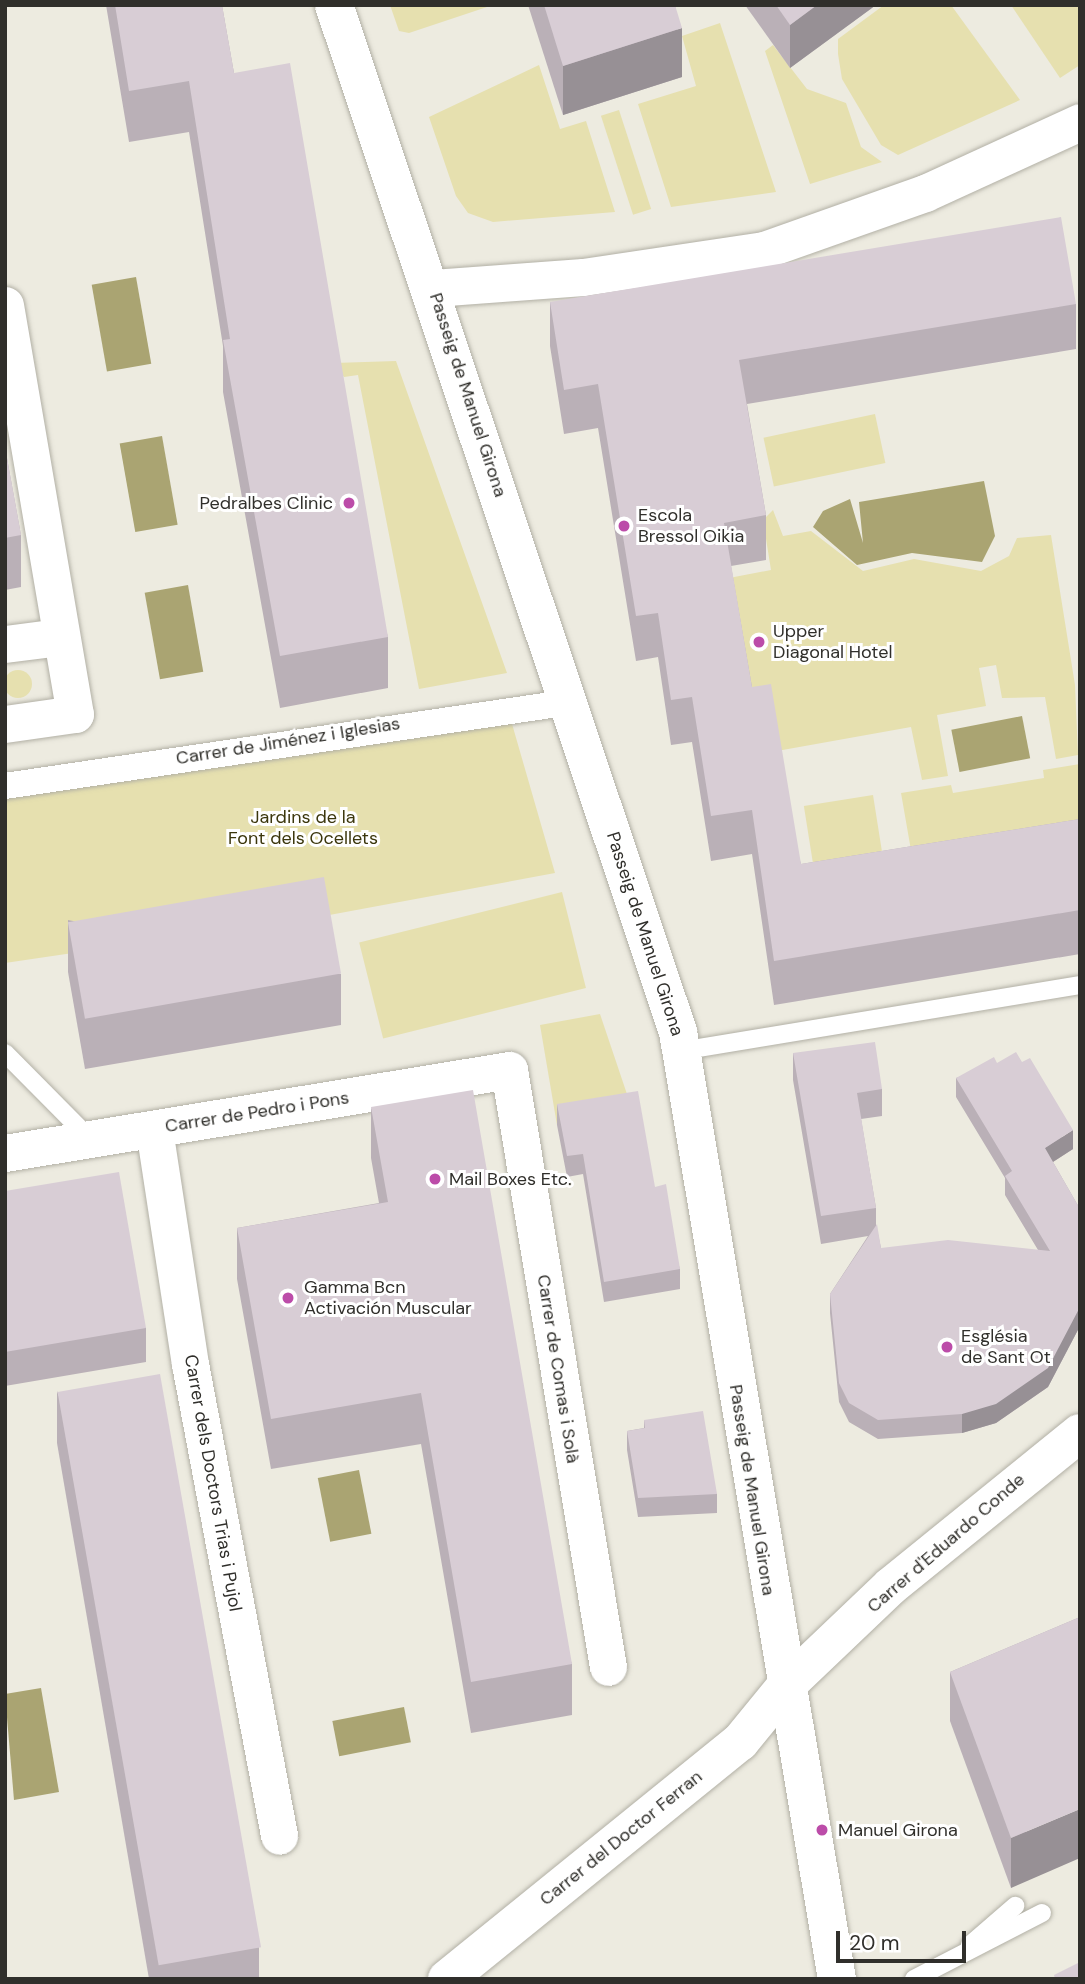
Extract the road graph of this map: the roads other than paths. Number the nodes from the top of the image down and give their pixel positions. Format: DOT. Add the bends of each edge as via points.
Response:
graph roads {
  1 [pos="334,5"];
  2 [pos="1080,122"];
  3 [pos="433,288"];
  4 [pos="5,304"];
  5 [pos="59,636"];
  6 [pos="5,644"];
  7 [pos="571,702"];
  8 [pos="5,724"];
  9 [pos="5,786"];
  10 [pos="1080,985"];
  11 [pos="681,1051"];
  12 [pos="5,1053"];
  13 [pos="509,1070"];
  14 [pos="154,1129"];
  15 [pos="88,1137"];
  16 [pos="5,1153"];
  17 [pos="1080,1433"];
  18 [pos="608,1667"];
  19 [pos="785,1687"];
  20 [pos="279,1836"];
  21 [pos="1015,1906"];
  22 [pos="1041,1913"];
  23 [pos="963,1953"];
  24 [pos="447,1979"];
  25 [pos="837,1979"];
  26 [pos="914,1979"];
  1 -- 3 [label="street, Passeig de Manuel Girona"];
  2 -- 3 [label="street" via="925,193 764,250 583,277"];
  3 -- 7 [label="street, Passeig de Manuel Girona"];
  4 -- 5 [label="street"];
  5 -- 6 [label="street"];
  5 -- 8 [label="street" via="75,714"];
  7 -- 9 [label="street, Carrer de Jiménez i Iglesias"];
  7 -- 11 [label="street, Passeig de Manuel Girona"];
  10 -- 11 [label="lane"];
  11 -- 19 [label="street, Passeig de Manuel Girona"];
  12 -- 15 [label="lane"];
  13 -- 14 [label="street, Carrer de Pedro i Pons"];
  13 -- 18 [label="street, Carrer de Comas i Solà"];
  14 -- 15 [label="street, Carrer de Pedro i Pons"];
  14 -- 20 [label="street, Carrer dels Doctors Trias i Pujol" via="191,1364"];
  15 -- 16 [label="street, Carrer de Pedro i Pons"];
  17 -- 19 [label="street, Carrer d'Eduardo Conde" via="891,1586"];
  19 -- 24 [label="street, Carrer del Doctor Ferran" via="740,1742"];
  19 -- 25 [label="street, Passeig de Manuel Girona"];
  21 -- 23 [label="lane"];
  22 -- 23 [label="lane"];
  23 -- 26 [label="lane"];
}
